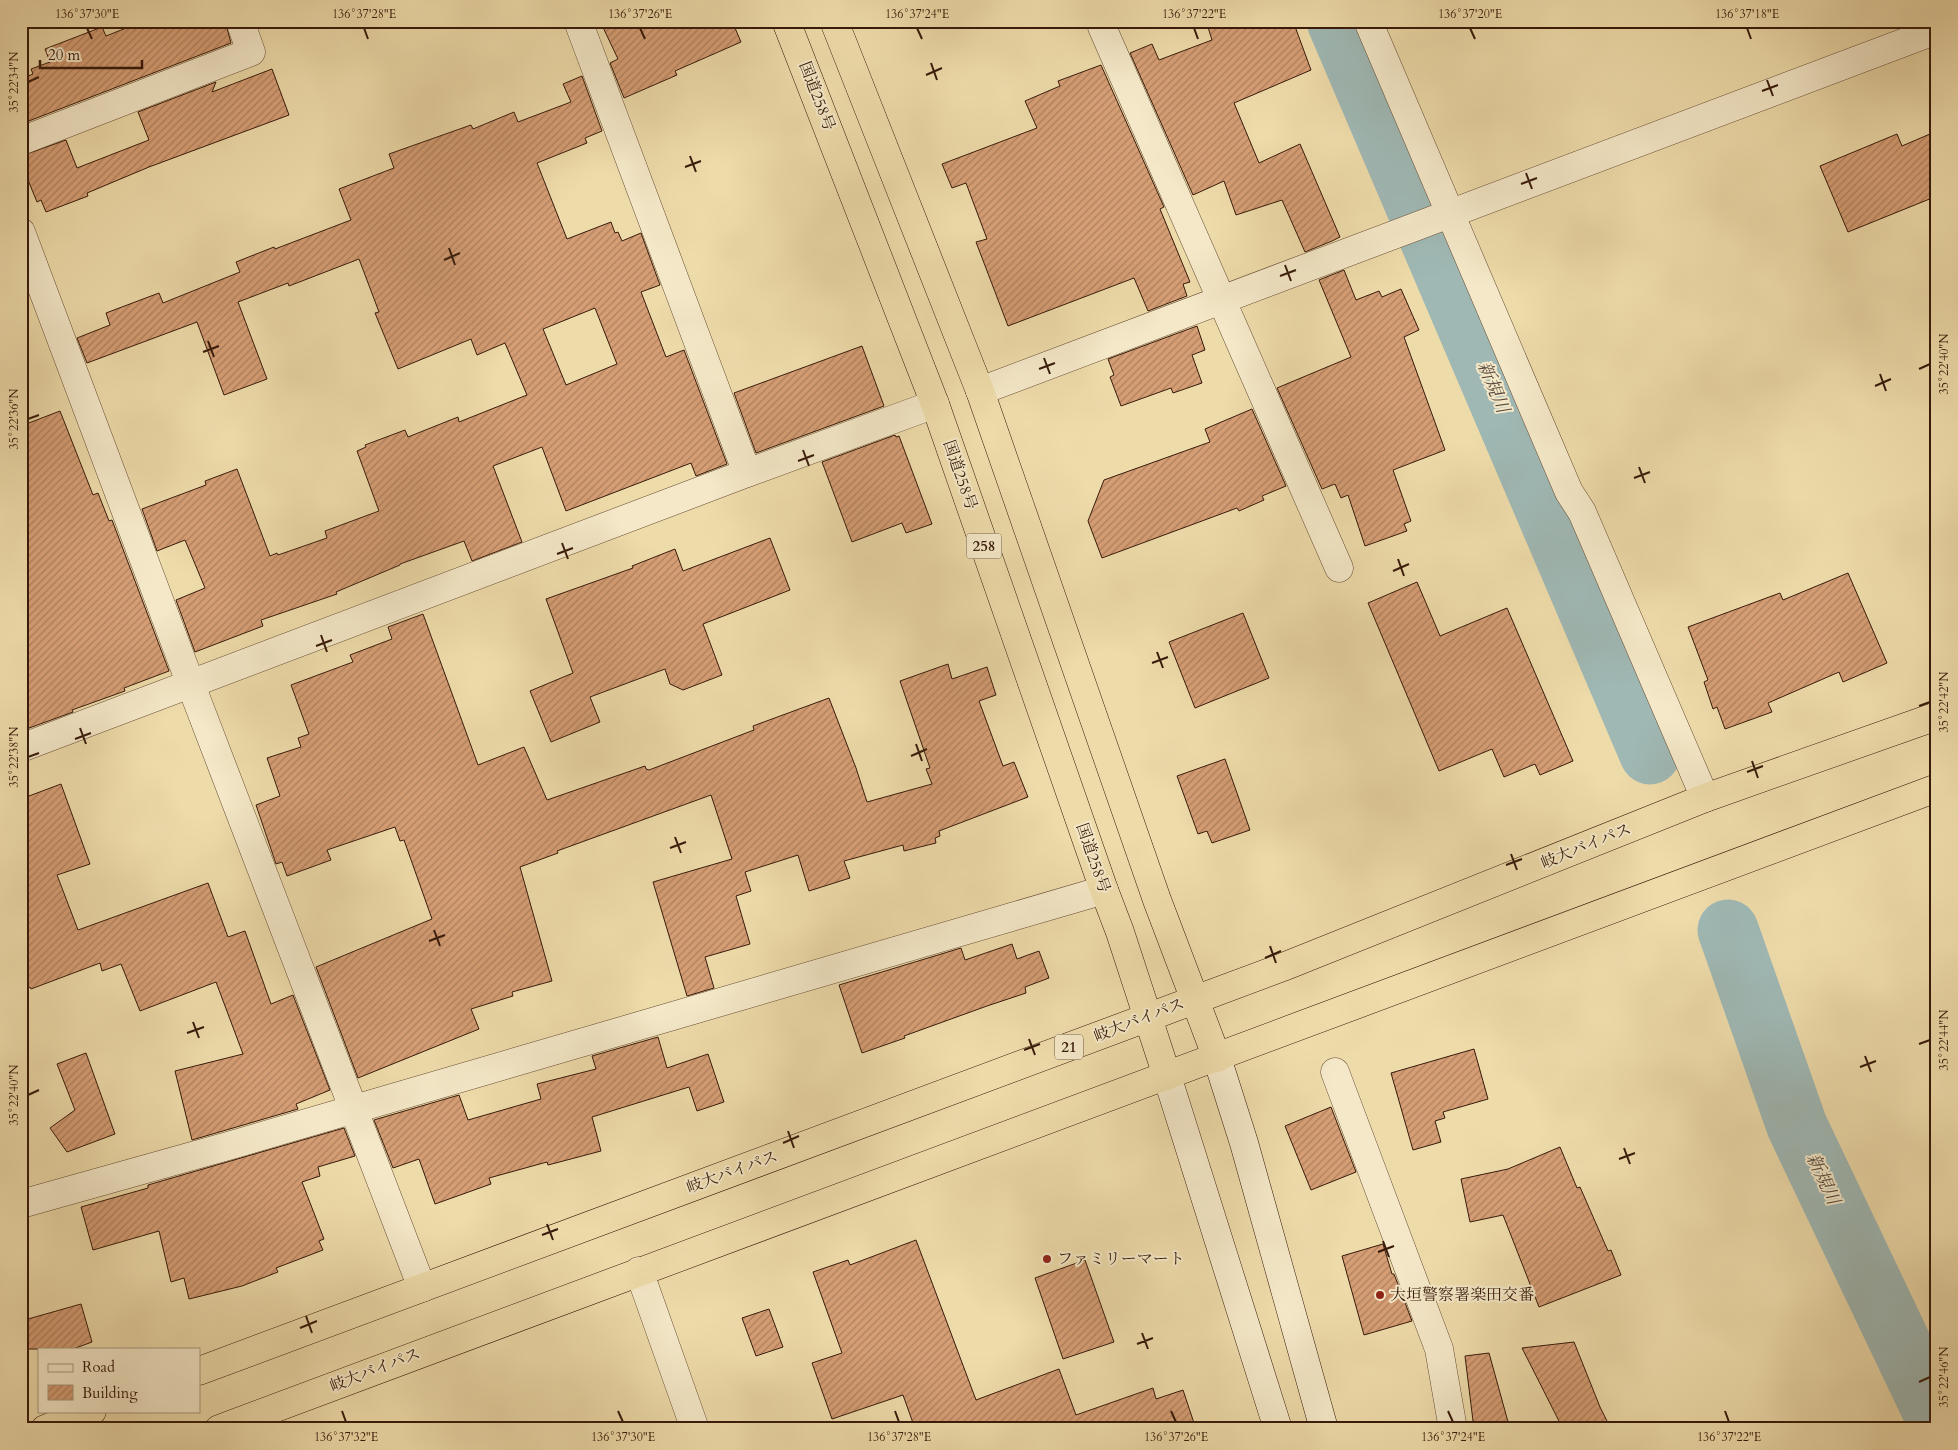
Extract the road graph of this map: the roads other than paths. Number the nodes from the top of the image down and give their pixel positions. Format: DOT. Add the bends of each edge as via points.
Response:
graph roads {
  1 [pos="240,21"];
  2 [pos="578,21"];
  3 [pos="786,21"];
  4 [pos="834,21"];
  5 [pos="1368,21"];
  6 [pos="1102,27"];
  7 [pos="1937,30"];
  8 [pos="21,141"];
  9 [pos="1445,215"];
  10 [pos="21,232"];
  11 [pos="1223,301"];
  12 [pos="980,391"];
  13 [pos="935,404"];
  14 [pos="747,473"];
  15 [pos="1339,568"];
  16 [pos="191,685"];
  17 [pos="1937,716"];
  18 [pos="21,748"];
  19 [pos="1937,788"];
  20 [pos="1705,798"];
  21 [pos="1104,890"];
  22 [pos="1194,1000"];
  23 [pos="1148,1017"];
  24 [pos="1217,1058"];
  25 [pos="1335,1072"];
  26 [pos="1167,1076"];
  27 [pos="353,1110"];
  28 [pos="21,1204"];
  29 [pos="639,1271"];
  30 [pos="422,1288"];
  31 [pos="200,1371"];
  32 [pos="89,1412"];
  33 [pos="45,1429"];
  34 [pos="219,1429"];
  35 [pos="695,1429"];
  36 [pos="1278,1429"];
  37 [pos="1324,1429"];
  38 [pos="1453,1429"];
  1 -- 8 [label="street" via="251,52"];
  2 -- 14 [label="street"];
  3 -- 13 [label="highway, 国道258号 / 258"];
  4 -- 12 [label="highway"];
  5 -- 9 [label="street"];
  6 -- 11 [label="street"];
  7 -- 9 [label="street"];
  9 -- 11 [label="street"];
  9 -- 20 [label="street" via="1569,492 1582,512"];
  10 -- 16 [label="street"];
  11 -- 12 [label="street"];
  11 -- 15 [label="street"];
  12 -- 22 [label="highway"];
  13 -- 14 [label="street"];
  13 -- 21 [label="highway, 国道258号 / 258"];
  14 -- 16 [label="street"];
  16 -- 18 [label="street"];
  16 -- 27 [label="street"];
  17 -- 20 [label="highway, 岐大バイパス / 21"];
  19 -- 24 [label="highway, 岐大バイパス"];
  20 -- 22 [label="highway, 岐大バイパス / 21"];
  21 -- 23 [label="highway, 国道258号 / 258"];
  21 -- 27 [label="street"];
  22 -- 23 [label="highway, 岐大バイパス / 21"];
  22 -- 24 [label="highway"];
  23 -- 26 [label="highway, 国道258号 / 258"];
  23 -- 30 [label="highway, 岐大バイパス / 21"];
  24 -- 26 [label="highway, 岐大バイパス"];
  24 -- 37 [label="street"];
  25 -- 38 [label="street" via="1440,1349"];
  26 -- 29 [label="highway, 岐大バイパス"];
  26 -- 36 [label="street"];
  27 -- 28 [label="street"];
  27 -- 30 [label="street"];
  29 -- 34 [label="highway, 岐大バイパス"];
  29 -- 35 [label="street"];
  30 -- 31 [label="highway, 岐大バイパス / 21"];
  32 -- 33 [label="highway"];
}
